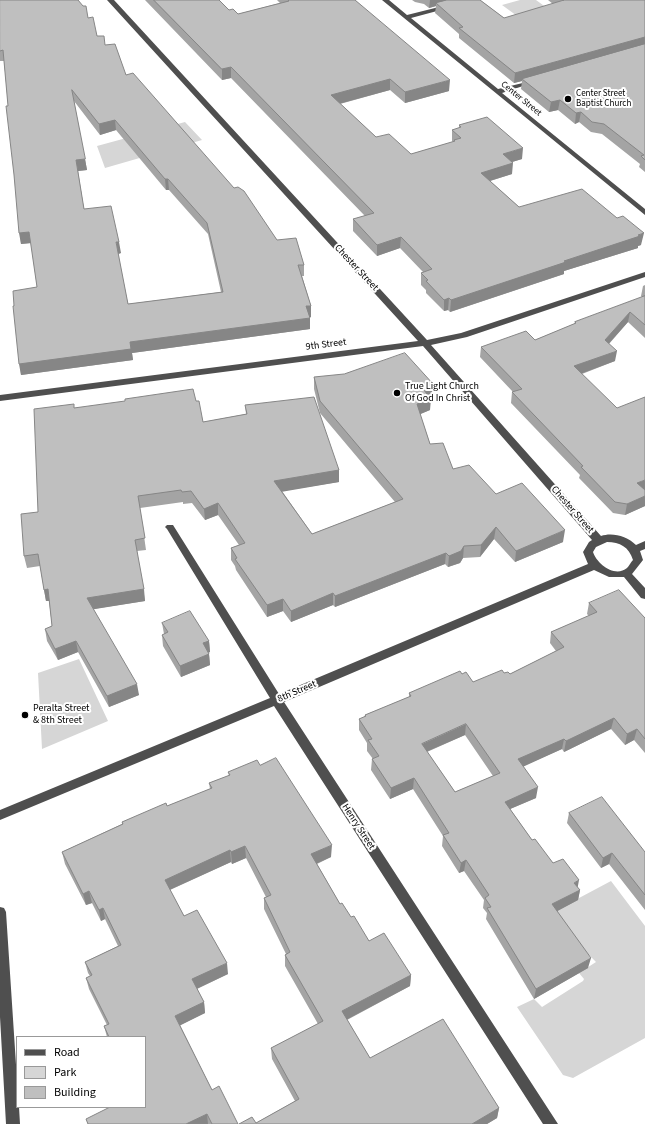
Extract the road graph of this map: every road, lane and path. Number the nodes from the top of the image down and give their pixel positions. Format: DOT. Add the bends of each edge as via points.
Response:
graph roads {
  1 [pos="110,0"];
  2 [pos="385,0"];
  3 [pos="475,0"];
  4 [pos="407,18"];
  5 [pos="542,79"];
  6 [pos="498,92"];
  7 [pos="645,213"];
  8 [pos="645,274"];
  9 [pos="424,343"];
  10 [pos="0,398"];
  11 [pos="170,527"];
  12 [pos="598,540"];
  13 [pos="645,544"];
  14 [pos="635,549"];
  15 [pos="594,566"];
  16 [pos="626,573"];
  17 [pos="645,595"];
  18 [pos="277,700"];
  19 [pos="0,815"];
  20 [pos="0,912"];
  21 [pos="13,1124"];
  22 [pos="551,1124"];
  1 -- 9 [label="street, Chester Street"];
  2 -- 4 [label="street, Center Street"];
  3 -- 4 [label="street"];
  4 -- 6 [label="street, Center Street"];
  5 -- 6 [label="street"];
  6 -- 7 [label="street, Center Street"];
  8 -- 9 [label="street, 9th Street" via="464,335"];
  9 -- 10 [label="street, 9th Street"];
  9 -- 12 [label="street, Chester Street"];
  11 -- 18 [label="street, Henry Street"];
  12 -- 14 [label="street" via="614,538"];
  12 -- 15 [label="street" via="589,549 588,554"];
  13 -- 14 [label="street"];
  14 -- 16 [label="street" via="638,560"];
  15 -- 16 [label="street" via="605,572"];
  15 -- 18 [label="street, 8th Street"];
  16 -- 17 [label="street"];
  18 -- 19 [label="street, 8th Street"];
  18 -- 22 [label="street, Henry Street"];
  20 -- 21 [label="street"];
}
